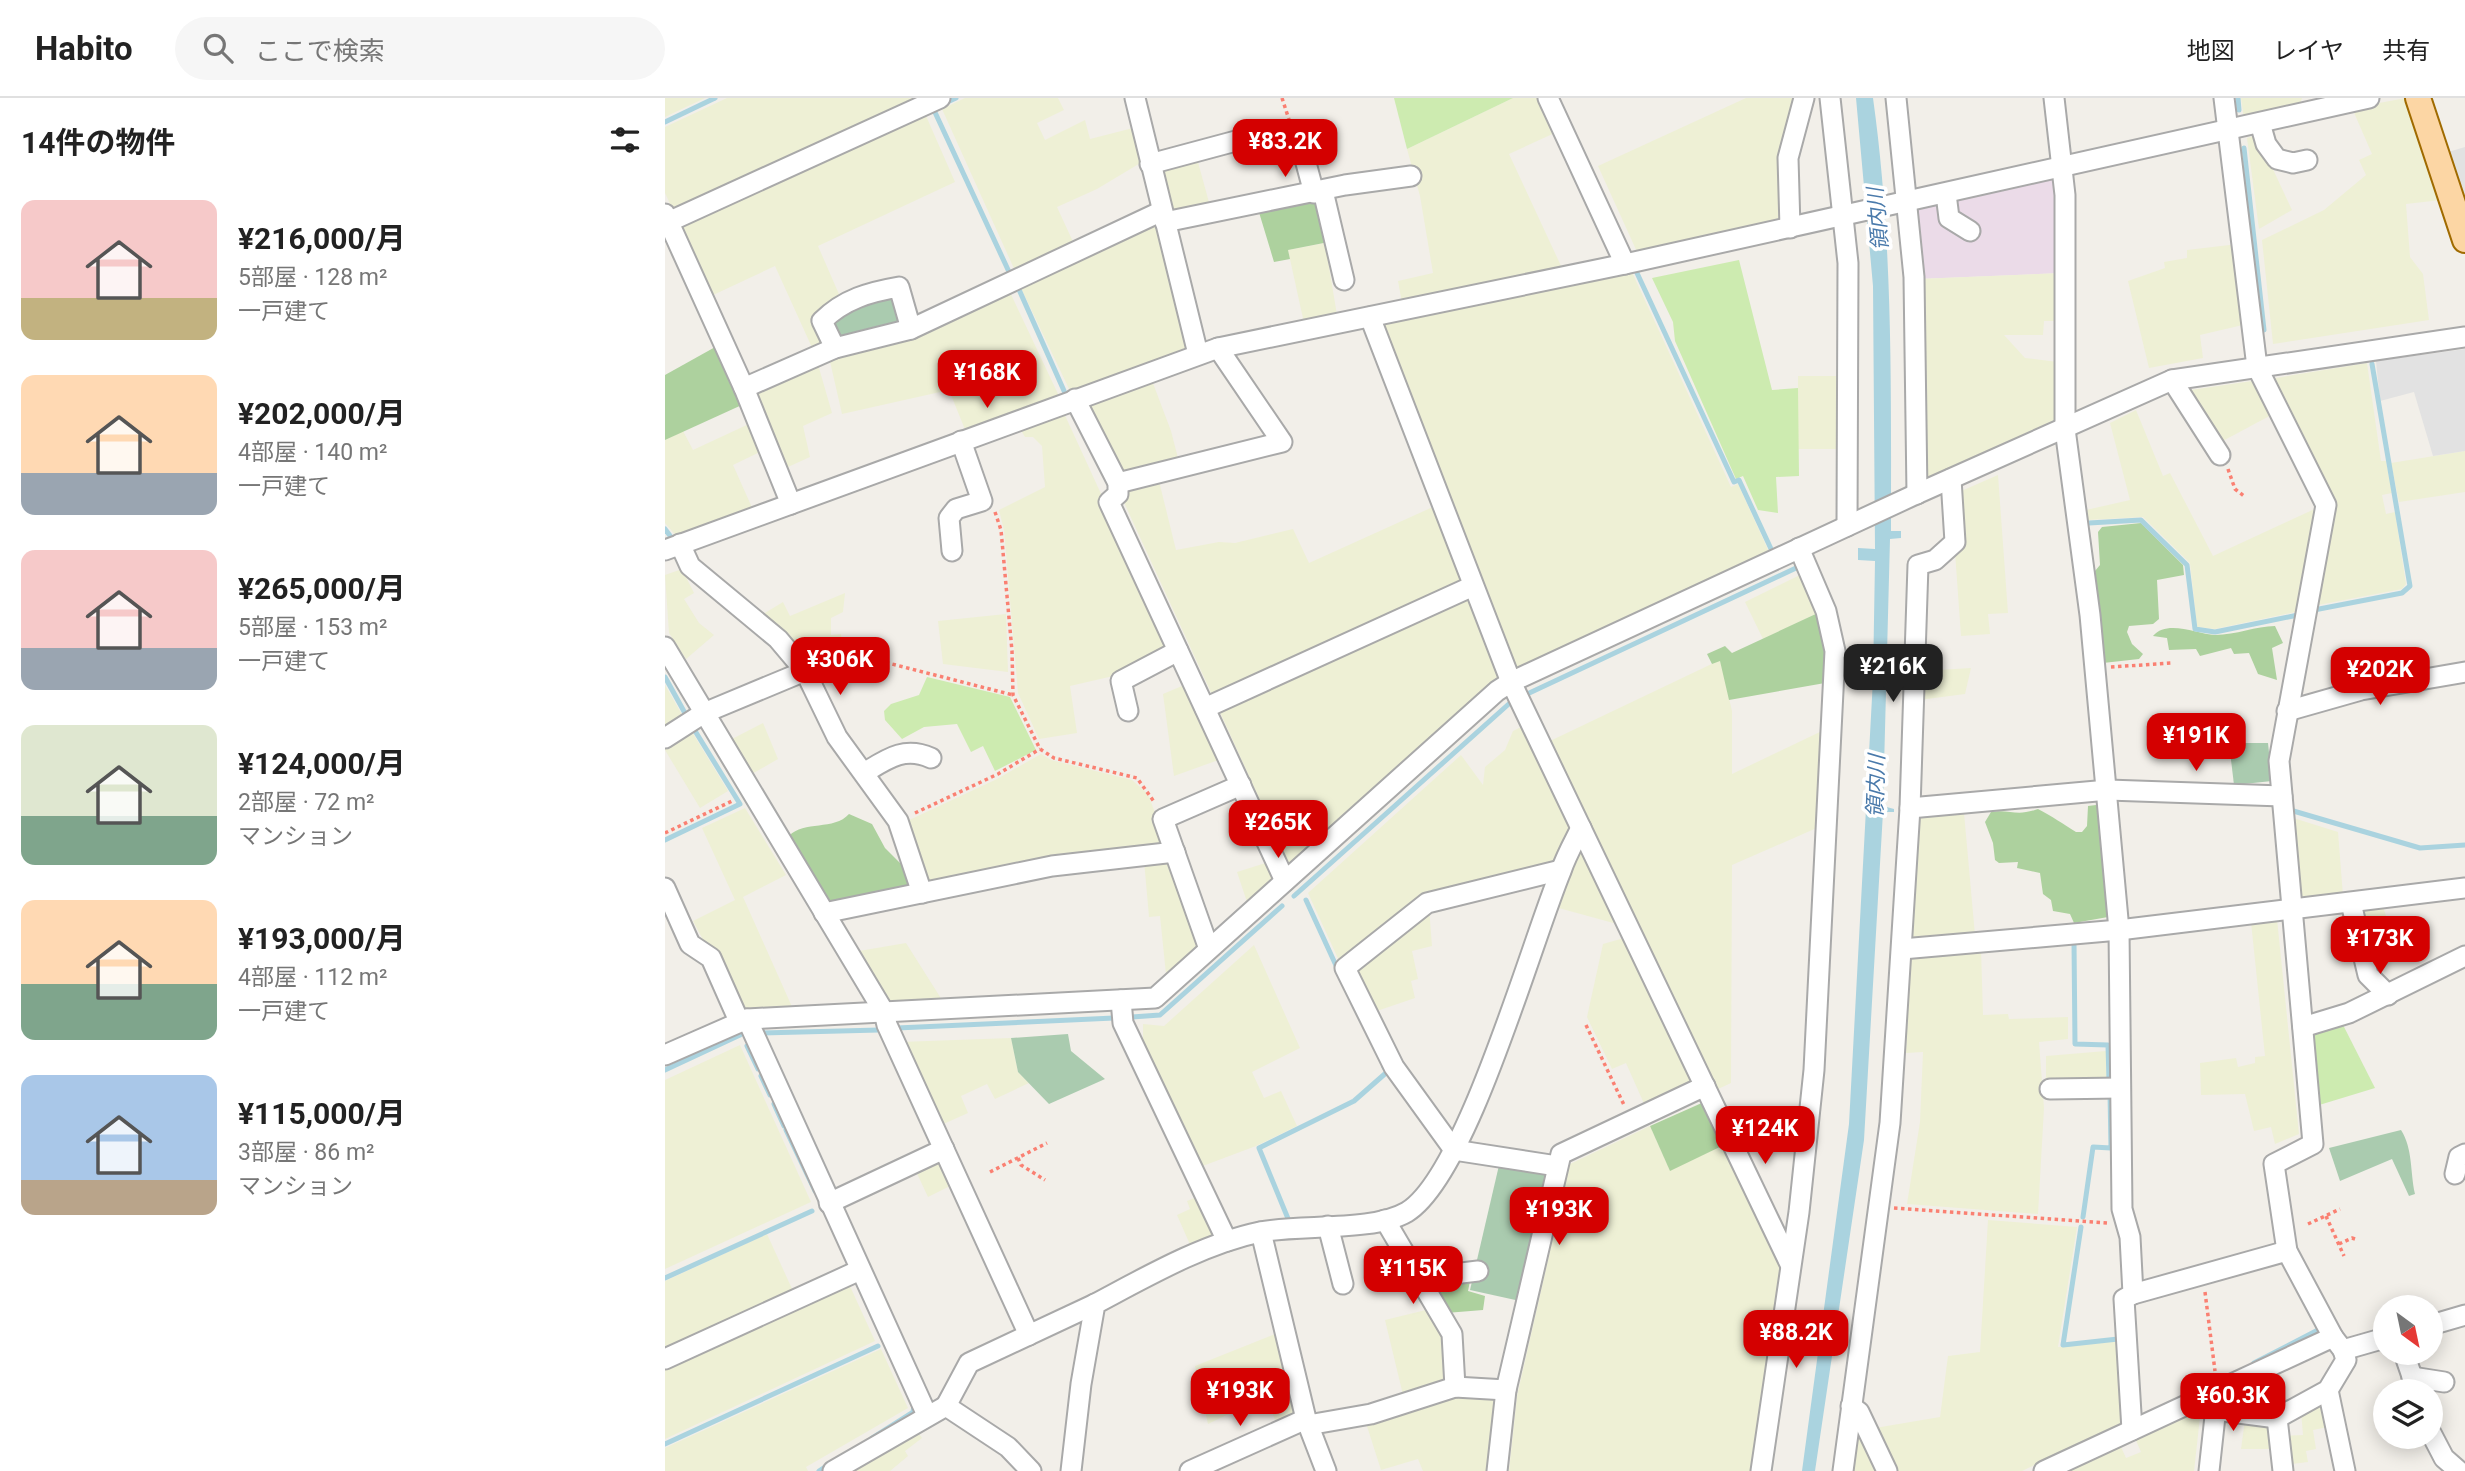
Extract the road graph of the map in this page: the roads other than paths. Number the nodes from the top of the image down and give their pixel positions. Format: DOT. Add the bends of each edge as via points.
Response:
graph roads {
  1 [pos="940,98"];
  2 [pos="1135,98"];
  3 [pos="1548,98"];
  4 [pos="1804,98"];
  5 [pos="1830,98"];
  6 [pos="1896,98"];
  7 [pos="2054,98"];
  8 [pos="2224,98"];
  9 [pos="2369,98"];
  10 [pos="2418,98"];
  11 [pos="2260,123"];
  12 [pos="2227,130"];
  13 [pos="1247,138"];
  14 [pos="1302,148"];
  15 [pos="2307,159"];
  16 [pos="1150,163"];
  17 [pos="2062,167"];
  18 [pos="1411,176"];
  19 [pos="1318,192"];
  20 [pos="1946,194"];
  21 [pos="1901,203"];
  22 [pos="1851,214"];
  23 [pos="1163,216"];
  24 [pos="667,218"];
  25 [pos="1790,228"];
  26 [pos="1971,230"];
  27 [pos="2464,234"];
  28 [pos="1625,264"];
  29 [pos="1344,280"];
  30 [pos="1370,317"];
  31 [pos="911,329"];
  32 [pos="2465,337"];
  33 [pos="835,348"];
  34 [pos="1218,348"];
  35 [pos="1198,354"];
  36 [pos="2257,367"];
  37 [pos="2172,380"];
  38 [pos="744,388"];
  39 [pos="1075,399"];
  40 [pos="2065,429"];
  41 [pos="961,441"];
  42 [pos="2224,462"];
  43 [pos="1951,479"];
  44 [pos="1118,482"];
  45 [pos="1915,495"];
  46 [pos="790,504"];
  47 [pos="1849,525"];
  48 [pos="673,547"];
  49 [pos="1798,548"];
  50 [pos="952,551"];
  51 [pos="1473,586"];
  52 [pos="665,647"];
  53 [pos="1178,651"];
  54 [pos="805,671"];
  55 [pos="2465,672"];
  56 [pos="1511,682"];
  57 [pos="1205,708"];
  58 [pos="2287,710"];
  59 [pos="1128,711"];
  60 [pos="704,713"];
  61 [pos="665,738"];
  62 [pos="931,758"];
  63 [pos="864,773"];
  64 [pos="1241,785"];
  65 [pos="2108,790"];
  66 [pos="2282,796"];
  67 [pos="1910,808"];
  68 [pos="1581,828"];
  69 [pos="1175,852"];
  70 [pos="1561,870"];
  71 [pos="1286,881"];
  72 [pos="665,888"];
  73 [pos="2465,888"];
  74 [pos="922,893"];
  75 [pos="2351,903"];
  76 [pos="2293,910"];
  77 [pos="824,913"];
  78 [pos="2119,930"];
  79 [pos="1209,949"];
  80 [pos="1902,949"];
  81 [pos="2465,956"];
  82 [pos="2388,995"];
  83 [pos="1121,1000"];
  84 [pos="884,1012"];
  85 [pos="743,1020"];
  86 [pos="2303,1027"];
  87 [pos="665,1055"];
  88 [pos="1705,1086"];
  89 [pos="2120,1088"];
  90 [pos="2050,1089"];
  91 [pos="944,1149"];
  92 [pos="1454,1150"];
  93 [pos="2465,1154"];
  94 [pos="1557,1166"];
  95 [pos="2455,1174"];
  96 [pos="829,1203"];
  97 [pos="1385,1220"];
  98 [pos="1328,1226"];
  99 [pos="1261,1232"];
  100 [pos="1227,1241"];
  101 [pos="2287,1251"];
  102 [pos="1790,1264"];
  103 [pos="860,1270"];
  104 [pos="1478,1271"];
  105 [pos="1420,1278"];
  106 [pos="1343,1284"];
  107 [pos="2133,1294"];
  108 [pos="1095,1304"];
  109 [pos="2465,1315"];
  110 [pos="2443,1321"];
  111 [pos="1029,1335"];
  112 [pos="2373,1339"];
  113 [pos="2338,1343"];
  114 [pos="665,1359"];
  115 [pos="1455,1387"];
  116 [pos="1506,1390"];
  117 [pos="2328,1390"];
  118 [pos="2217,1400"];
  119 [pos="946,1406"];
  120 [pos="1851,1406"];
  121 [pos="927,1415"];
  122 [pos="2277,1418"];
  123 [pos="1307,1422"];
  124 [pos="2132,1430"];
  125 [pos="2439,1449"];
  126 [pos="832,1471"];
  127 [pos="1031,1471"];
  128 [pos="1071,1471"];
  129 [pos="1190,1471"];
  130 [pos="1326,1471"];
  131 [pos="1497,1471"];
  132 [pos="1761,1471"];
  133 [pos="1843,1471"];
  134 [pos="1887,1471"];
  135 [pos="2045,1471"];
  136 [pos="2209,1471"];
  137 [pos="2283,1471"];
  138 [pos="2345,1471"];
  139 [pos="2459,1471"];
  1 -- 24 [label="street"];
  2 -- 16 [label="street"];
  3 -- 28 [label="street"];
  4 -- 25 [label="street" via="1788,158"];
  5 -- 22 [label="street"];
  6 -- 21 [label="street"];
  7 -- 17 [label="street"];
  8 -- 12 [label="street"];
  9 -- 11 [label="street"];
  10 -- 27 [label="main road"];
  11 -- 12 [label="street"];
  11 -- 15 [label="street" via="2266,144 2277,159 2293,163"];
  12 -- 17 [label="street"];
  12 -- 36 [label="street"];
  13 -- 16 [label="street"];
  14 -- 19 [label="street"];
  16 -- 23 [label="street"];
  17 -- 20 [label="street"];
  17 -- 40 [label="street"];
  18 -- 19 [label="street"];
  19 -- 23 [label="street"];
  19 -- 29 [label="street"];
  20 -- 21 [label="street"];
  20 -- 26 [label="street" via="1949,218"];
  21 -- 22 [label="street"];
  21 -- 45 [label="street" via="1914,276"];
  22 -- 25 [label="street"];
  22 -- 47 [label="street"];
  23 -- 31 [label="street"];
  23 -- 35 [label="street"];
  24 -- 38 [label="street"];
  25 -- 28 [label="street"];
  28 -- 30 [label="street"];
  30 -- 34 [label="street"];
  30 -- 51 [label="street"];
  31 -- 33 [label="street"];
  31 -- 33 [label="street" via="899,287 867,293 834,309 822,321"];
  32 -- 36 [label="street"];
  33 -- 38 [label="street"];
  34 -- 35 [label="street"];
  34 -- 44 [label="street" via="1282,442"];
  35 -- 39 [label="street"];
  36 -- 37 [label="street"];
  36 -- 58 [label="street" via="2326,505"];
  37 -- 40 [label="street"];
  37 -- 42 [label="street"];
  38 -- 46 [label="street"];
  39 -- 41 [label="street"];
  39 -- 44 [label="street"];
  40 -- 43 [label="street"];
  40 -- 65 [label="street"];
  41 -- 46 [label="street"];
  41 -- 50 [label="street" via="982,501 956,509 949,518"];
  43 -- 45 [label="street"];
  43 -- 67 [label="street" via="1955,542 1935,560 1918,565"];
  44 -- 53 [label="street" via="1118,494 1109,502"];
  45 -- 47 [label="street"];
  46 -- 48 [label="street"];
  47 -- 49 [label="street"];
  48 -- 54 [label="street" via="778,639"];
  49 -- 56 [label="street"];
  49 -- 102 [label="street" via="1826,611 1835,650 1814,1070"];
  51 -- 56 [label="street"];
  51 -- 57 [label="street"];
  52 -- 60 [label="street"];
  53 -- 57 [label="street"];
  53 -- 59 [label="street" via="1121,681"];
  54 -- 60 [label="street"];
  54 -- 63 [label="street" via="837,737"];
  55 -- 58 [label="street" via="2361,690"];
  56 -- 68 [label="street"];
  56 -- 71 [label="street"];
  57 -- 64 [label="street"];
  58 -- 66 [label="street" via="2279,761"];
  60 -- 61 [label="street"];
  60 -- 77 [label="street"];
  62 -- 63 [label="street" via="898,753"];
  63 -- 74 [label="street" via="898,821"];
  64 -- 69 [label="street" via="1163,819"];
  64 -- 71 [label="street"];
  65 -- 66 [label="street"];
  65 -- 67 [label="street"];
  65 -- 78 [label="street"];
  66 -- 76 [label="street"];
  67 -- 80 [label="street"];
  68 -- 70 [label="street"];
  68 -- 88 [label="street"];
  69 -- 74 [label="street" via="1052,866"];
  69 -- 79 [label="street"];
  70 -- 92 [label="street" via="1492,1062"];
  70 -- 92 [label="street" via="1427,904 1345,968 1394,1067"];
  71 -- 79 [label="street"];
  72 -- 85 [label="street" via="690,944 711,958"];
  73 -- 75 [label="street"];
  74 -- 77 [label="street"];
  75 -- 76 [label="street"];
  75 -- 82 [label="street" via="2368,975"];
  76 -- 78 [label="street"];
  76 -- 86 [label="street"];
  77 -- 84 [label="street"];
  78 -- 80 [label="street"];
  78 -- 89 [label="street"];
  79 -- 83 [label="street" via="1155,998"];
  80 -- 120 [label="street" via="1889,1123"];
  81 -- 82 [label="street"];
  82 -- 86 [label="street"];
  83 -- 84 [label="street"];
  83 -- 100 [label="street" via="1123,1023"];
  84 -- 85 [label="street"];
  84 -- 91 [label="street"];
  85 -- 87 [label="street"];
  85 -- 96 [label="street"];
  86 -- 101 [label="street" via="2313,1144 2274,1164"];
  88 -- 94 [label="street" via="1561,1154"];
  88 -- 102 [label="street"];
  89 -- 90 [label="street"];
  89 -- 107 [label="street" via="2122,1209"];
  91 -- 96 [label="street"];
  91 -- 111 [label="street"];
  92 -- 94 [label="street"];
  92 -- 97 [label="street" via="1424,1195 1408,1211"];
  93 -- 95 [label="street" via="2459,1157"];
  94 -- 116 [label="street"];
  96 -- 103 [label="street"];
  97 -- 98 [label="street"];
  97 -- 105 [label="street"];
  98 -- 99 [label="street"];
  98 -- 106 [label="street"];
  99 -- 100 [label="street"];
  99 -- 123 [label="street"];
  100 -- 108 [label="street"];
  101 -- 107 [label="street"];
  101 -- 113 [label="street"];
  102 -- 132 [label="street"];
  103 -- 114 [label="street"];
  103 -- 121 [label="street"];
  104 -- 105 [label="street"];
  105 -- 115 [label="street" via="1452,1334"];
  107 -- 124 [label="street" via="2124,1299"];
  108 -- 111 [label="street"];
  108 -- 128 [label="street"];
  109 -- 110 [label="street"];
  111 -- 119 [label="street" via="969,1363"];
  112 -- 113 [label="street"];
  113 -- 117 [label="street" via="2346,1360"];
  113 -- 118 [label="street"];
  115 -- 116 [label="street"];
  115 -- 123 [label="street" via="1371,1414"];
  116 -- 131 [label="street"];
  117 -- 122 [label="street"];
  117 -- 138 [label="street"];
  118 -- 122 [label="street"];
  118 -- 124 [label="street"];
  118 -- 136 [label="street"];
  119 -- 121 [label="street"];
  119 -- 127 [label="street" via="1009,1447"];
  120 -- 133 [label="street"];
  120 -- 134 [label="street" via="1859,1412"];
  121 -- 126 [label="street"];
  122 -- 137 [label="street"];
  123 -- 129 [label="street"];
  123 -- 130 [label="street"];
  124 -- 135 [label="street"];
  125 -- 139 [label="street"];
}
